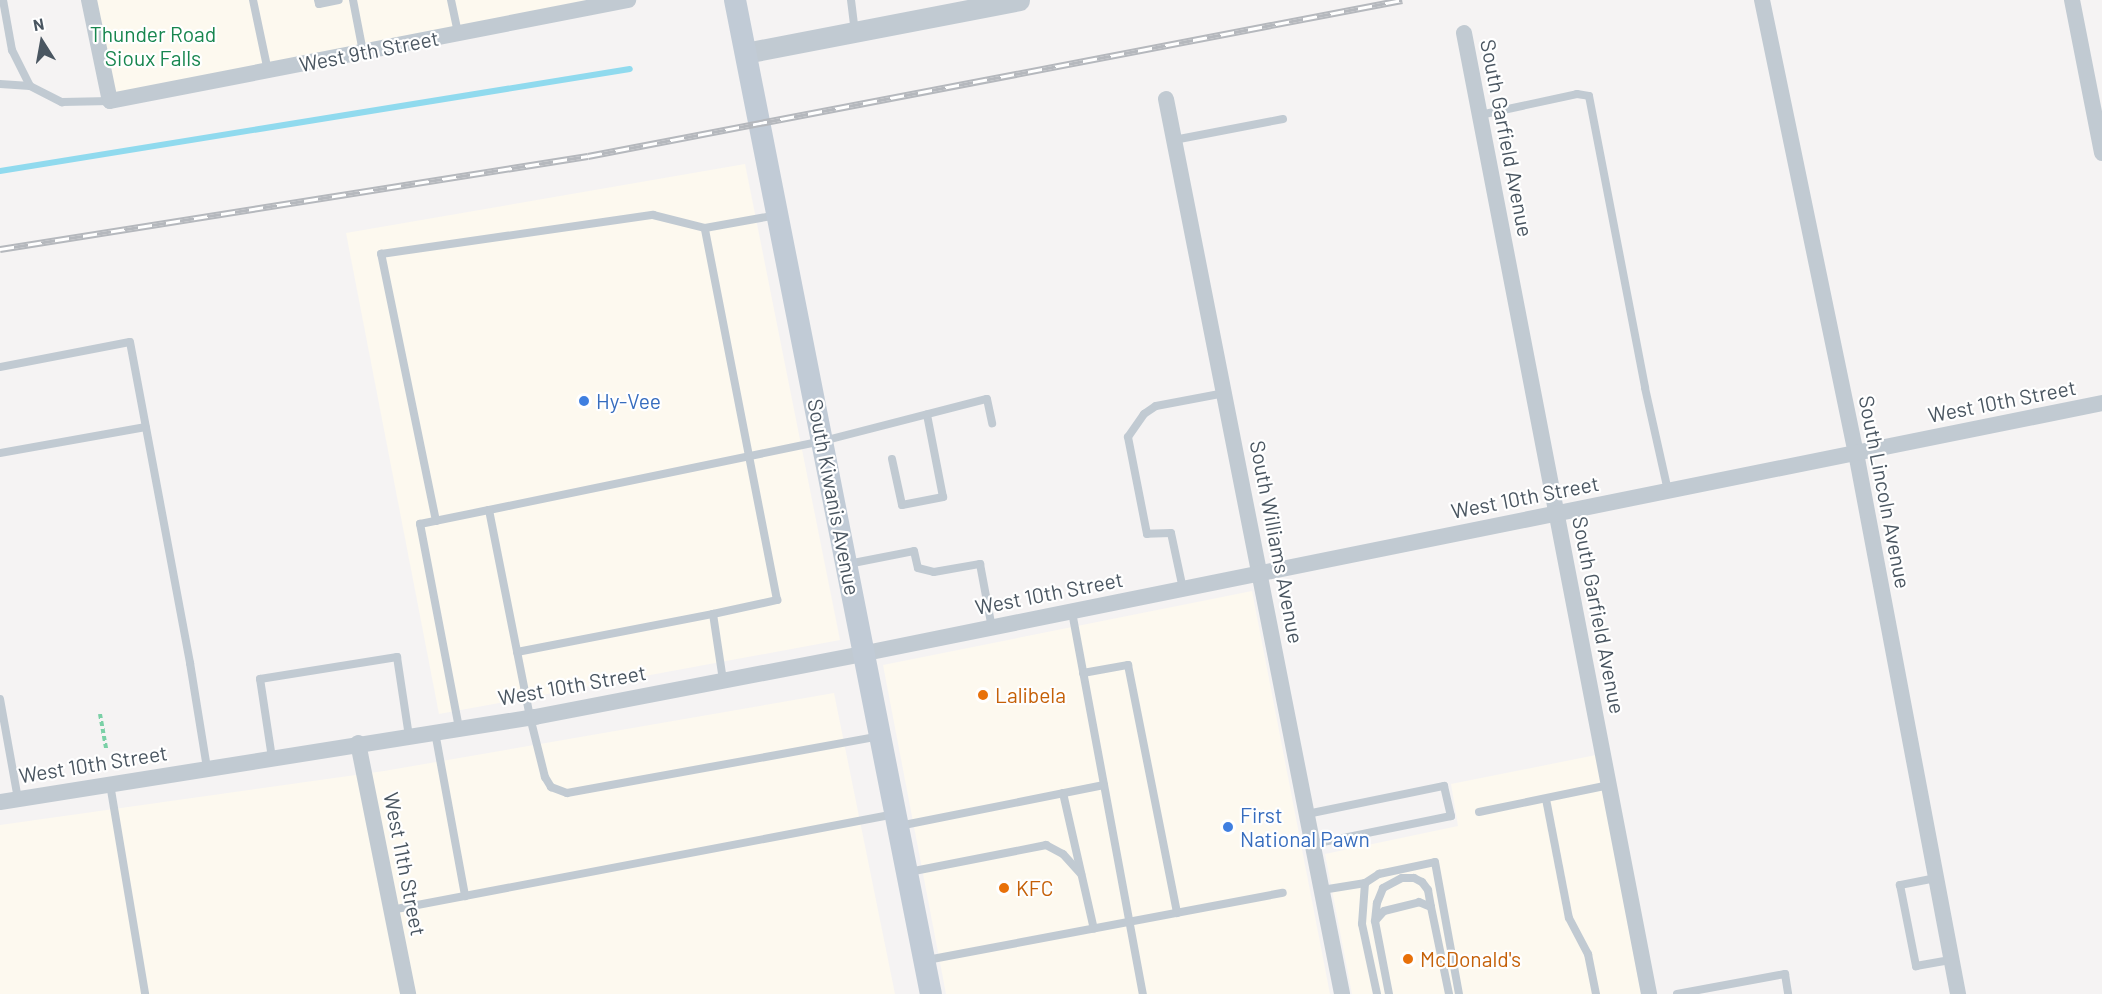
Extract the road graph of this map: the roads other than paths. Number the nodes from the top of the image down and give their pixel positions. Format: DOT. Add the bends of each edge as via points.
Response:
graph roads {
  1 [pos="3,0"];
  2 [pos="89,0"];
  3 [pos="253,0"];
  4 [pos="318,0"];
  5 [pos="339,0"];
  6 [pos="352,0"];
  7 [pos="451,0"];
  8 [pos="628,0"];
  9 [pos="735,0"];
  10 [pos="851,0"];
  11 [pos="1762,0"];
  12 [pos="2072,0"];
  13 [pos="1006,1"];
  14 [pos="855,31"];
  15 [pos="458,33"];
  16 [pos="1464,33"];
  17 [pos="363,52"];
  18 [pos="745,53"];
  19 [pos="267,71"];
  20 [pos="0,84"];
  21 [pos="30,86"];
  22 [pos="1166,99"];
  23 [pos="110,101"];
  24 [pos="1480,115"];
  25 [pos="1283,119"];
  26 [pos="1174,140"];
  27 [pos="2102,153"];
  28 [pos="777,214"];
  29 [pos="705,228"];
  30 [pos="0,367"];
  31 [pos="1225,393"];
  32 [pos="2102,403"];
  33 [pos="927,416"];
  34 [pos="992,423"];
  35 [pos="146,427"];
  36 [pos="823,441"];
  37 [pos="0,453"];
  38 [pos="1856,453"];
  39 [pos="748,457"];
  40 [pos="892,459"];
  41 [pos="1668,491"];
  42 [pos="489,510"];
  43 [pos="1557,514"];
  44 [pos="436,521"];
  45 [pos="847,564"];
  46 [pos="1260,573"];
  47 [pos="1183,589"];
  48 [pos="1071,612"];
  49 [pos="713,614"];
  50 [pos="992,628"];
  51 [pos="518,652"];
  52 [pos="866,653"];
  53 [pos="1083,673"];
  54 [pos="723,680"];
  55 [pos="0,699"];
  56 [pos="530,717"];
  57 [pos="459,728"];
  58 [pos="435,732"];
  59 [pos="409,736"];
  60 [pos="882,736"];
  61 [pos="358,743"];
  62 [pos="272,758"];
  63 [pos="207,768"];
  64 [pos="110,784"];
  65 [pos="1104,785"];
  66 [pos="1609,786"];
  67 [pos="1063,793"];
  68 [pos="18,799"];
  69 [pos="1546,799"];
  70 [pos="0,802"];
  71 [pos="1479,812"];
  72 [pos="1307,814"];
  73 [pos="898,819"];
  74 [pos="1313,844"];
  75 [pos="908,873"];
  76 [pos="1081,874"];
  77 [pos="1936,878"];
  78 [pos="1365,883"];
  79 [pos="1322,890"];
  80 [pos="1283,892"];
  81 [pos="465,896"];
  82 [pos="1431,907"];
  83 [pos="391,910"];
  84 [pos="1177,913"];
  85 [pos="1375,921"];
  86 [pos="1129,922"];
  87 [pos="1094,929"];
  88 [pos="1951,960"];
  89 [pos="925,961"];
  90 [pos="145,994"];
  91 [pos="408,994"];
  92 [pos="931,994"];
  93 [pos="1143,994"];
  94 [pos="1342,994"];
  95 [pos="1377,994"];
  96 [pos="1389,994"];
  97 [pos="1449,994"];
  98 [pos="1459,994"];
  99 [pos="1596,994"];
  100 [pos="1649,994"];
  101 [pos="1677,994"];
  102 [pos="1788,994"];
  103 [pos="1958,994"];
  1 -- 21 [label="lane" via="12,50"];
  2 -- 23 [label="street"];
  3 -- 19 [label="lane"];
  4 -- 5 [label="lane" via="319,4"];
  6 -- 17 [label="lane"];
  7 -- 15 [label="lane"];
  8 -- 15 [label="street, West 9th Street"];
  9 -- 18 [label="main road, South Kiwanis Avenue"];
  10 -- 14 [label="lane"];
  11 -- 38 [label="street, South Lincoln Avenue"];
  12 -- 27 [label="street"];
  13 -- 14 [label="street"];
  14 -- 18 [label="street"];
  15 -- 17 [label="street, West 9th Street"];
  16 -- 24 [label="street, South Garfield Avenue"];
  17 -- 19 [label="street, West 9th Street"];
  18 -- 28 [label="main road, South Kiwanis Avenue"];
  19 -- 23 [label="street, West 9th Street"];
  20 -- 21 [label="lane"];
  21 -- 23 [label="lane" via="62,102"];
  22 -- 26 [label="street, South Williams Avenue"];
  24 -- 41 [label="lane" via="1577,94 1590,96"];
  24 -- 43 [label="street, South Garfield Avenue"];
  25 -- 26 [label="lane"];
  26 -- 31 [label="street, South Williams Avenue"];
  28 -- 29 [label="lane"];
  28 -- 36 [label="main road, South Kiwanis Avenue"];
  29 -- 39 [label="lane"];
  29 -- 44 [label="lane" via="653,215 381,254"];
  30 -- 35 [label="lane" via="130,342"];
  31 -- 46 [label="street, South Williams Avenue"];
  31 -- 47 [label="lane" via="1156,406 1144,414 1128,437 1148,534 1171,533"];
  32 -- 38 [label="street, West 10th Street"];
  33 -- 34 [label="lane" via="987,399"];
  33 -- 36 [label="lane"];
  33 -- 40 [label="lane" via="943,497 902,505"];
  35 -- 37 [label="lane"];
  35 -- 63 [label="lane"];
  36 -- 39 [label="lane"];
  36 -- 45 [label="main road, South Kiwanis Avenue"];
  38 -- 41 [label="street, West 10th Street"];
  38 -- 77 [label="street, South Lincoln Avenue"];
  39 -- 42 [label="lane"];
  39 -- 49 [label="lane" via="777,600"];
  41 -- 43 [label="street, West 10th Street"];
  42 -- 44 [label="lane"];
  42 -- 51 [label="lane"];
  43 -- 46 [label="street, West 10th Street"];
  43 -- 66 [label="street, South Garfield Avenue"];
  44 -- 57 [label="lane" via="420,524"];
  45 -- 50 [label="lane" via="914,551 918,568 934,572 980,564"];
  45 -- 52 [label="main road, South Kiwanis Avenue"];
  46 -- 47 [label="street, West 10th Street"];
  46 -- 72 [label="street, South Williams Avenue"];
  47 -- 48 [label="street, West 10th Street"];
  48 -- 50 [label="street, West 10th Street"];
  48 -- 53 [label="lane"];
  49 -- 51 [label="lane"];
  49 -- 54 [label="lane"];
  50 -- 52 [label="street, West 10th Street"];
  51 -- 56 [label="lane"];
  52 -- 54 [label="street, West 10th Street"];
  52 -- 60 [label="main road, South Kiwanis Avenue"];
  53 -- 65 [label="lane"];
  53 -- 84 [label="lane" via="1128,664"];
  54 -- 56 [label="street, West 10th Street"];
  55 -- 68 [label="lane"];
  56 -- 57 [label="street, West 10th Street"];
  56 -- 60 [label="lane" via="545,777 551,787 567,793"];
  57 -- 58 [label="street, West 10th Street"];
  58 -- 59 [label="street, West 10th Street"];
  58 -- 81 [label="lane"];
  59 -- 61 [label="street, West 10th Street"];
  59 -- 62 [label="lane" via="397,657 260,679"];
  60 -- 73 [label="main road, South Kiwanis Avenue"];
  61 -- 62 [label="street, West 10th Street"];
  61 -- 83 [label="street, West 11th Street"];
  62 -- 63 [label="street, West 10th Street"];
  63 -- 64 [label="street, West 10th Street"];
  64 -- 68 [label="street, West 10th Street"];
  64 -- 90 [label="lane"];
  65 -- 67 [label="lane"];
  65 -- 86 [label="lane"];
  66 -- 69 [label="lane"];
  66 -- 100 [label="street, South Garfield Avenue"];
  67 -- 73 [label="lane"];
  67 -- 76 [label="lane"];
  68 -- 70 [label="street, West 10th Street"];
  69 -- 71 [label="lane"];
  69 -- 99 [label="lane" via="1569,918 1588,954"];
  72 -- 74 [label="street, South Williams Avenue"];
  72 -- 74 [label="lane" via="1444,786 1451,816"];
  73 -- 75 [label="main road, South Kiwanis Avenue"];
  73 -- 81 [label="lane"];
  74 -- 79 [label="street, South Williams Avenue"];
  75 -- 76 [label="lane" via="1046,845 1063,854"];
  75 -- 89 [label="main road, South Kiwanis Avenue"];
  76 -- 87 [label="lane"];
  77 -- 88 [label="street, South Lincoln Avenue"];
  77 -- 88 [label="lane" via="1900,885 1916,966"];
  78 -- 79 [label="lane"];
  78 -- 95 [label="lane" via="1362,924"];
  78 -- 98 [label="lane" via="1378,874 1435,862"];
  79 -- 94 [label="street, South Williams Avenue"];
  80 -- 84 [label="lane"];
  81 -- 83 [label="lane"];
  82 -- 85 [label="lane" via="1419,902 1396,906"];
  82 -- 85 [label="lane" via="1422,882 1402,878 1383,888"];
  82 -- 97 [label="lane"];
  83 -- 91 [label="street, West 11th Street"];
  84 -- 86 [label="lane"];
  85 -- 96 [label="lane"];
  86 -- 87 [label="lane"];
  86 -- 93 [label="lane"];
  87 -- 89 [label="lane"];
  88 -- 103 [label="street, South Lincoln Avenue"];
  89 -- 92 [label="main road, South Kiwanis Avenue"];
  101 -- 102 [label="lane" via="1785,974"];
}
